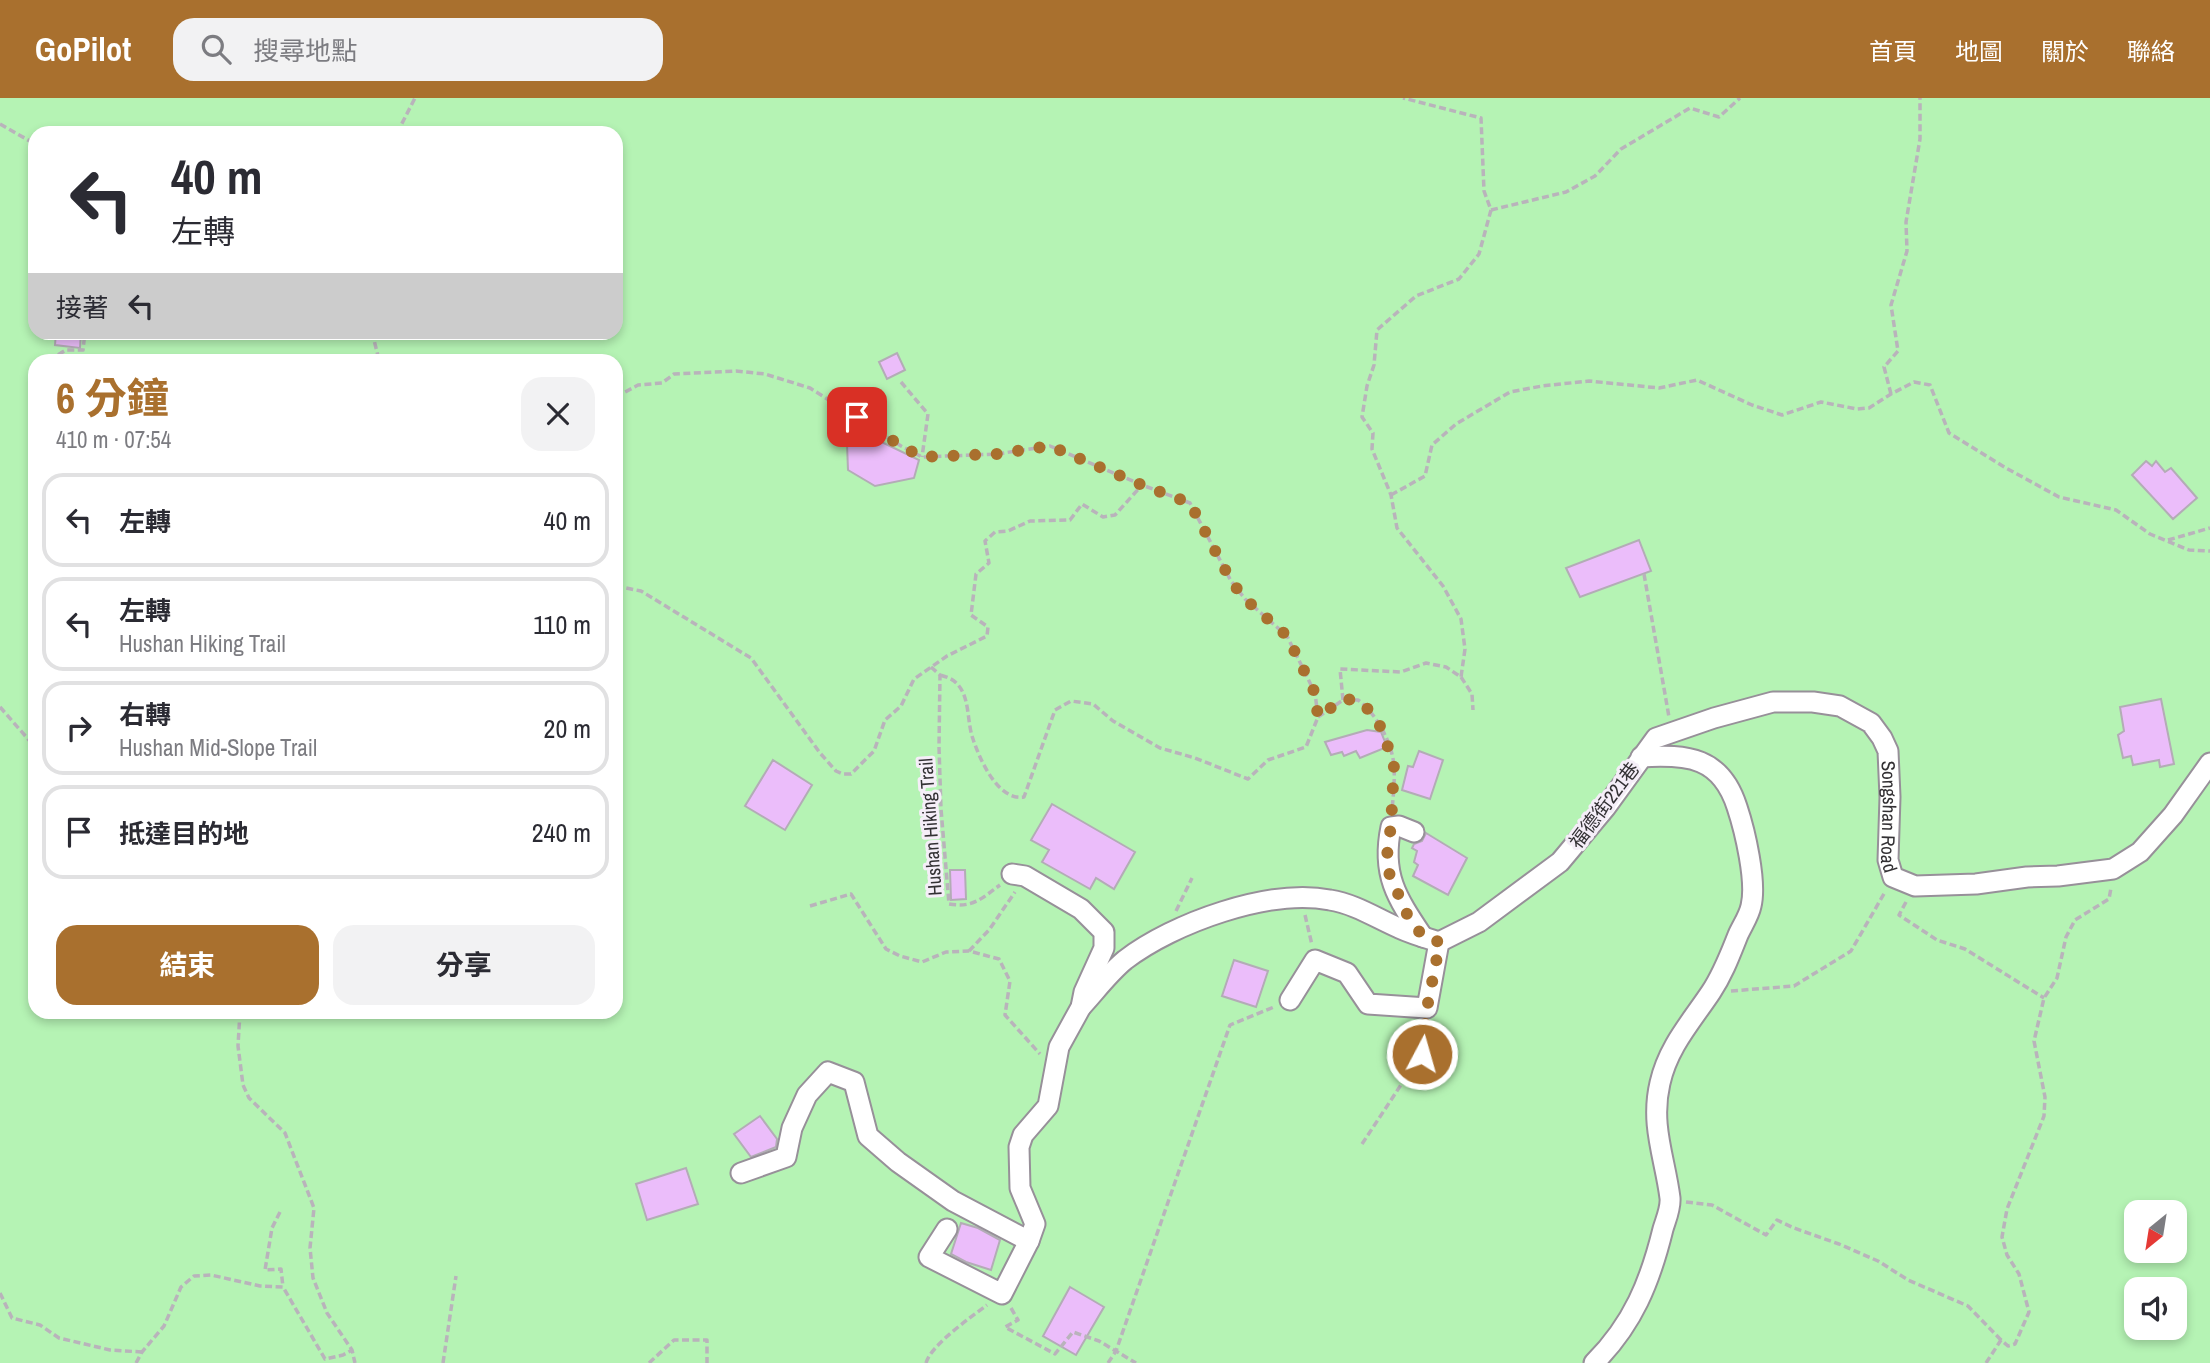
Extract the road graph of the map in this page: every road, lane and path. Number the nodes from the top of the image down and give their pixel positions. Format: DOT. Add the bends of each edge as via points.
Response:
graph roads {
  1 [pos="415,98"];
  2 [pos="1403,98"];
  3 [pos="1740,98"];
  4 [pos="1920,98"];
  5 [pos="0,124"];
  6 [pos="401,126"];
  7 [pos="28,140"];
  8 [pos="1491,210"];
  9 [pos="84,340"];
  10 [pos="59,354"];
  11 [pos="901,382"];
  12 [pos="623,393"];
  13 [pos="1891,394"];
  14 [pos="922,457"];
  15 [pos="1142,485"];
  16 [pos="1391,495"];
  17 [pos="2210,528"];
  18 [pos="2166,540"];
  19 [pos="2210,551"];
  20 [pos="1644,573"];
  21 [pos="623,587"];
  22 [pos="930,667"];
  23 [pos="940,675"];
  24 [pos="1461,677"];
  25 [pos="1343,699"];
  26 [pos="0,707"];
  27 [pos="1474,710"];
  28 [pos="1318,717"];
  29 [pos="1672,733"];
  30 [pos="28,739"];
  31 [pos="1641,757"];
  32 [pos="2210,763"];
  33 [pos="1391,827"];
  34 [pos="1414,832"];
  35 [pos="2113,869"];
  36 [pos="1019,875"];
  37 [pos="1893,877"];
  38 [pos="1192,878"];
  39 [pos="1915,886"];
  40 [pos="1300,896"];
  41 [pos="810,906"];
  42 [pos="1164,935"];
  43 [pos="1431,939"];
  44 [pos="969,951"];
  45 [pos="1315,960"];
  46 [pos="1711,992"];
  47 [pos="2044,998"];
  48 [pos="1290,1000"];
  49 [pos="1081,1007"];
  50 [pos="1427,1008"];
  51 [pos="240,1019"];
  52 [pos="1059,1047"];
  53 [pos="1362,1144"];
  54 [pos="741,1173"];
  55 [pos="1671,1201"];
  56 [pos="280,1212"];
  57 [pos="947,1229"];
  58 [pos="1029,1241"];
  59 [pos="456,1276"];
  60 [pos="282,1287"];
  61 [pos="0,1293"];
  62 [pos="1002,1294"];
  63 [pos="2001,1340"];
  64 [pos="352,1350"];
  65 [pos="1116,1351"];
  66 [pos="142,1352"];
  67 [pos="136,1363"];
  68 [pos="355,1363"];
  69 [pos="443,1363"];
  70 [pos="649,1363"];
  71 [pos="707,1363"];
  72 [pos="926,1363"];
  73 [pos="1108,1363"];
  74 [pos="1136,1363"];
  75 [pos="1594,1363"];
  76 [pos="1986,1363"];
  1 -- 6 [label="path"];
  2 -- 8 [label="path" via="1481,118 1484,191"];
  3 -- 8 [label="path" via="1719,117 1690,108 1662,123 1620,149 1595,176 1566,192"];
  4 -- 13 [label="path" via="1907,251 1891,305 1898,351 1884,367"];
  5 -- 7 [label="path"];
  8 -- 16 [label="path" via="1479,254 1459,279 1416,296 1377,330 1362,417 1373,433 1372,449"];
  9 -- 10 [label="path" via="83,350"];
  11 -- 14 [label="path" via="928,414"];
  12 -- 14 [label="path" via="638,385 662,383 674,374 765,374 810,388"];
  13 -- 16 [label="path" via="1869,408 1821,402 1782,415 1697,380 1659,388 1589,381 1510,392 1456,424 1432,445 1424,476"];
  13 -- 18 [label="path" via="1914,382 1930,385 1949,433 2059,497 2116,510"];
  14 -- 15 [label="path" via="1050,446"];
  15 -- 22 [label="path" via="1115,515 1103,517 1082,504 1070,520 1030,521 995,532 985,541 989,563 976,575 971,615 988,627 987,636"];
  15 -- 28 [label="path" via="1190,503 1231,581 1287,636 1315,693"];
  16 -- 24 [label="path" via="1396,528 1443,586 1461,619 1465,649"];
  17 -- 18 [label="path"];
  18 -- 19 [label="path" via="2189,550"];
  20 -- 29 [label="path"];
  21 -- 22 [label="path" via="641,591 751,658 820,753 843,774 851,774 874,751 885,720 901,706 914,679"];
  22 -- 23 [label="path"];
  23 -- 28 [label="path" via="960,687 973,739 997,787 1016,798 1024,797 1055,710 1071,701 1093,704 1112,721 1160,748 1248,779 1268,760 1306,747"];
  23 -- 36 [label="path, Hushan Hiking Trail" via="941,809 949,904 976,903"];
  24 -- 25 [label="path" via="1446,667 1426,663 1401,672 1339,668"];
  24 -- 27 [label="path" via="1472,694"];
  25 -- 28 [label="path"];
  25 -- 33 [label="path" via="1365,705 1382,730 1394,764"];
  26 -- 30 [label="path"];
  29 -- 31 [label="street, Songshan Road" via="1656,738"];
  29 -- 37 [label="street, Songshan Road" via="1773,702 1813,702 1856,713 1871,723 1888,751 1888,860"];
  31 -- 43 [label="street, 福德街221巷" via="1559,862 1479,922"];
  31 -- 46 [label="street, 福德街221巷" via="1694,758 1718,771 1733,793 1741,817 1752,875 1751,906"];
  32 -- 35 [label="street, Songshan Road" via="2140,852"];
  33 -- 34 [label="street"];
  33 -- 43 [label="street" via="1389,873 1407,914"];
  35 -- 39 [label="street, Songshan Road"];
  35 -- 47 [label="path" via="2109,899 2075,920 2066,937 2057,978"];
  36 -- 44 [label="path" via="989,930"];
  36 -- 49 [label="street" via="1081,909 1104,932 1104,948"];
  37 -- 39 [label="street, Songshan Road"];
  37 -- 46 [label="path" via="1851,951 1794,986"];
  38 -- 42 [label="path"];
  39 -- 47 [label="path" via="1899,915"];
  40 -- 42 [label="street" via="1259,902"];
  40 -- 43 [label="street" via="1352,906"];
  40 -- 45 [label="path"];
  41 -- 44 [label="path" via="851,894 886,949 900,956 922,962 946,952"];
  42 -- 49 [label="street" via="1124,961"];
  43 -- 50 [label="street"];
  44 -- 52 [label="path" via="999,959 1010,981 1005,1015 1039,1054"];
  45 -- 48 [label="street"];
  45 -- 50 [label="street" via="1348,973 1368,1004"];
  46 -- 55 [label="street, 福德街221巷" via="1670,1050 1659,1084 1659,1148"];
  47 -- 63 [label="path" via="2034,1041 2045,1097 2044,1116 2007,1209 2002,1237 2029,1312 2015,1344 2008,1346"];
  48 -- 65 [label="path" via="1230,1025"];
  49 -- 52 [label="street"];
  50 -- 53 [label="path" via="1422,1054"];
  51 -- 64 [label="path" via="243,1085 249,1098 285,1133 314,1208 310,1240 313,1278 327,1313"];
  52 -- 58 [label="street" via="1048,1106 1023,1135 1019,1147 1020,1188 1035,1224"];
  54 -- 58 [label="street" via="786,1157 792,1128 807,1095 828,1072 854,1082 868,1136 898,1162 953,1201"];
  55 -- 63 [label="path" via="1712,1205 1766,1235 1777,1220 1839,1244 1968,1306"];
  55 -- 75 [label="street, 福德街221巷" via="1645,1291 1631,1318"];
  56 -- 60 [label="path" via="272,1228 265,1270 281,1269"];
  57 -- 62 [label="street" via="929,1257"];
  58 -- 62 [label="street"];
  59 -- 69 [label="path"];
  60 -- 64 [label="path" via="325,1359"];
  60 -- 66 [label="path" via="194,1276 181,1287 164,1326"];
  61 -- 66 [label="path" via="12,1318 40,1325 59,1338"];
  62 -- 65 [label="path" via="1018,1320 1005,1327 1055,1354 1073,1332"];
  62 -- 72 [label="path" via="951,1334"];
  63 -- 76 [label="path"];
  64 -- 68 [label="path"];
  65 -- 73 [label="path"];
  65 -- 74 [label="path"];
  66 -- 67 [label="path"];
  70 -- 71 [label="path" via="674,1340 707,1340"];
}
